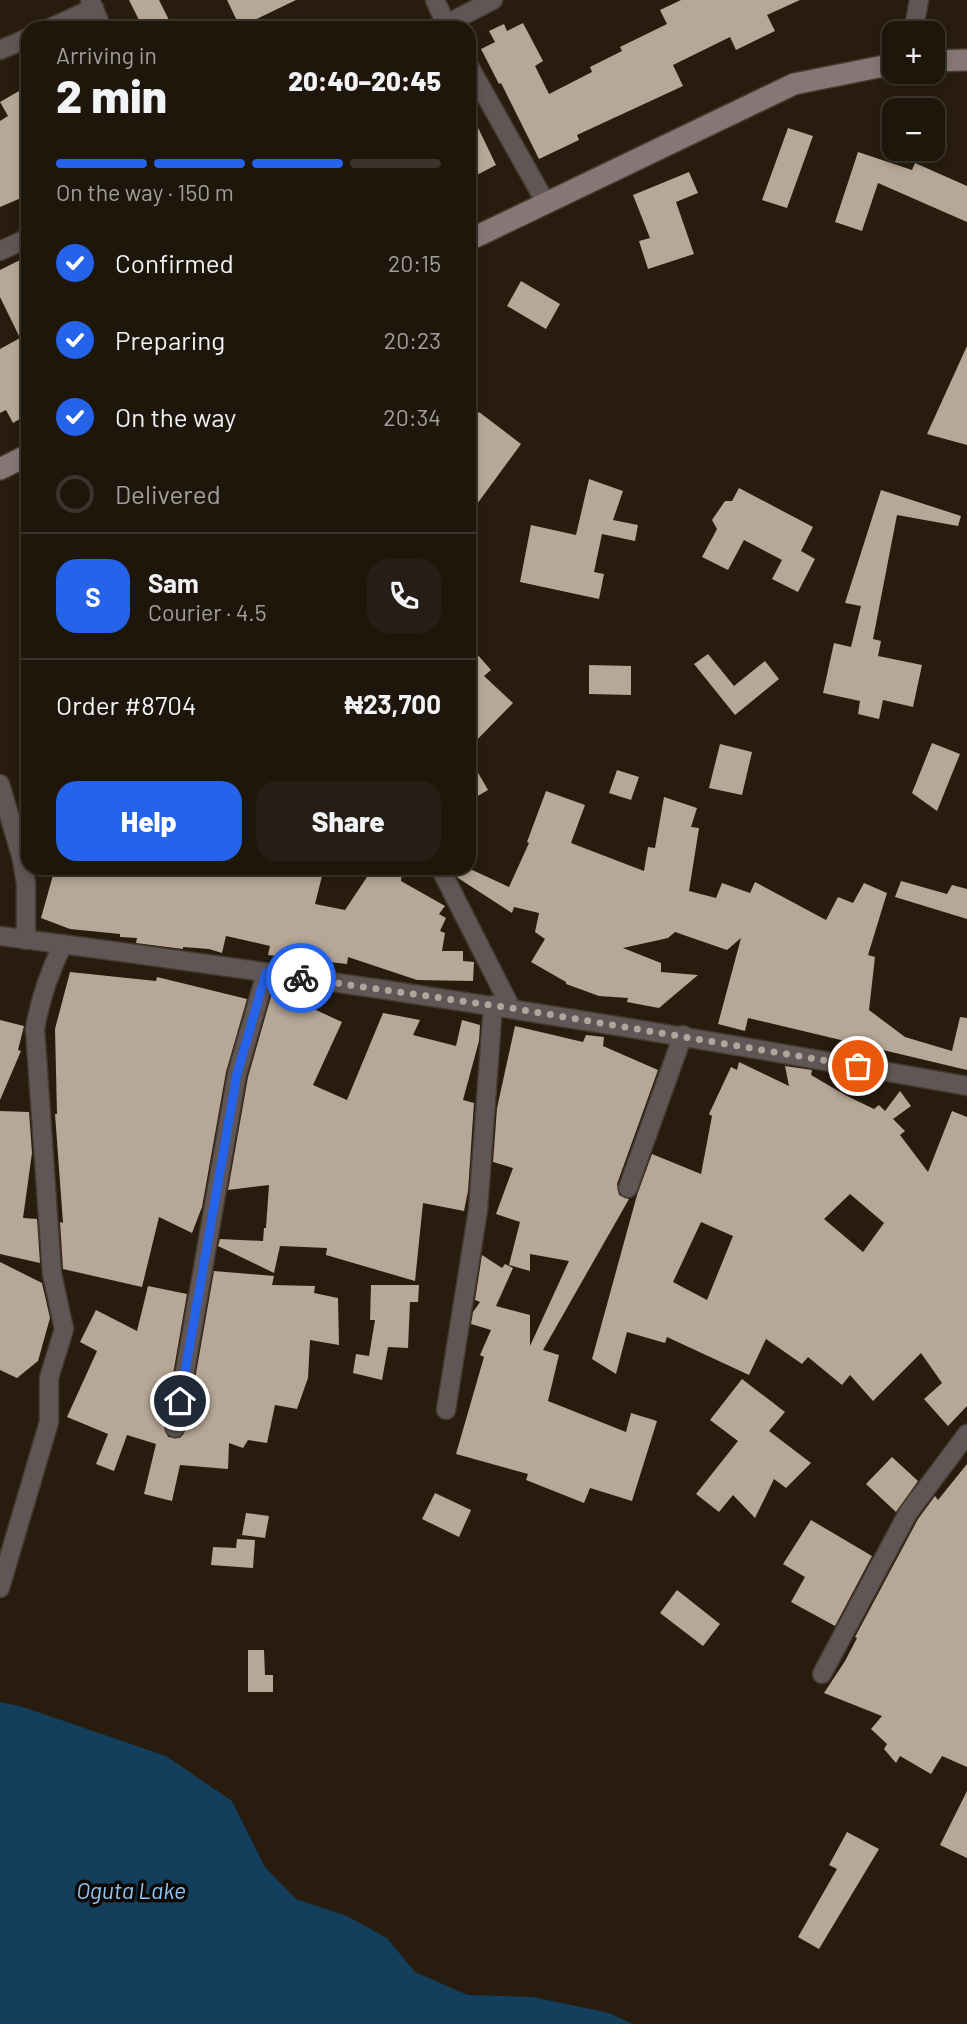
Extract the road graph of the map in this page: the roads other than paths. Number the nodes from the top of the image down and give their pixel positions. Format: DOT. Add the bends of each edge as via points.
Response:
graph roads {
  1 [pos="435,0"];
  2 [pos="493,0"];
  3 [pos="919,0"];
  4 [pos="92,4"];
  5 [pos="62,21"];
  6 [pos="99,21"];
  7 [pos="442,21"];
  8 [pos="455,21"];
  9 [pos="915,21"];
  10 [pos="21,41"];
  11 [pos="0,50"];
  12 [pos="967,60"];
  13 [pos="945,61"];
  14 [pos="882,66"];
  15 [pos="476,79"];
  16 [pos="545,203"];
  17 [pos="476,237"];
  18 [pos="21,241"];
  19 [pos="0,251"];
  20 [pos="21,458"];
  21 [pos="0,469"];
  22 [pos="0,784"];
  23 [pos="21,856"];
  24 [pos="25,875"];
  25 [pos="443,875"];
  26 [pos="0,936"];
  27 [pos="26,940"];
  28 [pos="63,944"];
  29 [pos="266,973"];
  30 [pos="502,1007"];
  31 [pos="683,1035"];
  32 [pos="967,1086"];
  33 [pos="628,1188"];
  34 [pos="446,1410"];
  35 [pos="175,1428"];
  36 [pos="967,1434"];
  37 [pos="0,1588"];
  38 [pos="822,1674"];
  1 -- 7 [label="street"];
  2 -- 8 [label="street"];
  3 -- 9 [label="street"];
  4 -- 5 [label="street"];
  4 -- 6 [label="street"];
  10 -- 11 [label="street"];
  12 -- 13 [label="street"];
  14 -- 16 [label="street" via="794,84"];
  15 -- 16 [label="street"];
  16 -- 17 [label="street"];
  18 -- 19 [label="street"];
  20 -- 21 [label="street"];
  22 -- 23 [label="street"];
  24 -- 27 [label="street"];
  25 -- 30 [label="street"];
  26 -- 27 [label="street"];
  27 -- 28 [label="street"];
  28 -- 29 [label="street"];
  28 -- 37 [label="street" via="45,982 35,1029 52,1274 64,1329 49,1378 49,1422"];
  29 -- 30 [label="street"];
  29 -- 35 [label="street" via="237,1074"];
  30 -- 31 [label="street"];
  30 -- 34 [label="street" via="478,1210"];
  31 -- 32 [label="street"];
  31 -- 33 [label="street"];
  36 -- 38 [label="street" via="908,1513"];
}
